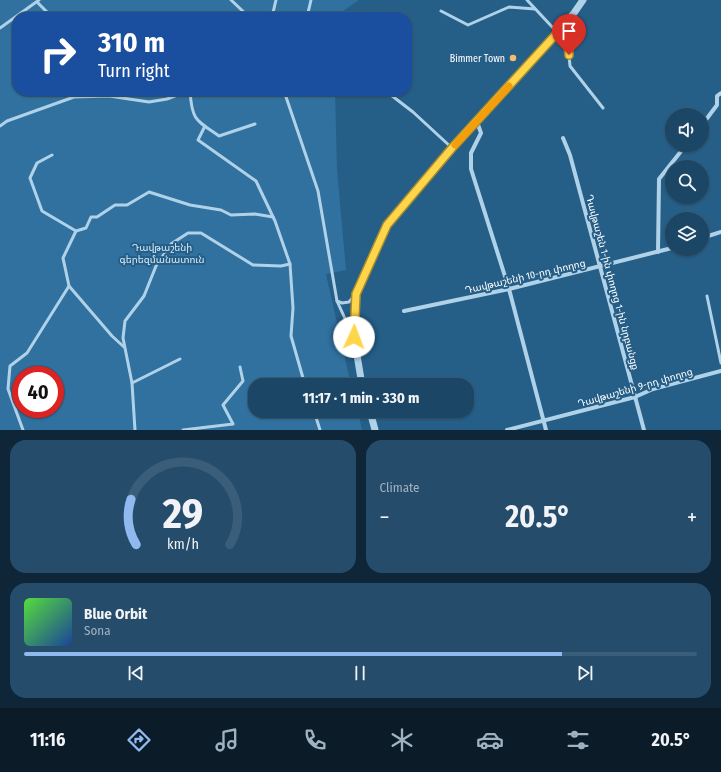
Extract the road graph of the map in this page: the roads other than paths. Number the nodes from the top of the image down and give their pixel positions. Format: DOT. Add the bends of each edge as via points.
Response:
graph roads {
  1 [pos="231,0"];
  2 [pos="276,0"];
  3 [pos="311,0"];
  4 [pos="527,0"];
  5 [pos="583,0"];
  6 [pos="38,1"];
  7 [pos="535,9"];
  8 [pos="441,11"];
  9 [pos="23,12"];
  10 [pos="48,12"];
  11 [pos="244,12"];
  12 [pos="273,12"];
  13 [pos="307,12"];
  14 [pos="12,19"];
  15 [pos="0,28"];
  16 [pos="558,32"];
  17 [pos="721,93"];
  18 [pos="109,96"];
  19 [pos="109,96"];
  20 [pos="175,96"];
  21 [pos="190,96"];
  22 [pos="286,96"];
  23 [pos="392,96"];
  24 [pos="603,108"];
  25 [pos="709,116"];
  26 [pos="477,122"];
  27 [pos="255,124"];
  28 [pos="0,126"];
  29 [pos="205,126"];
  30 [pos="563,138"];
  31 [pos="452,148"];
  32 [pos="680,152"];
  33 [pos="52,155"];
  34 [pos="273,217"];
  35 [pos="76,231"];
  36 [pos="721,232"];
  37 [pos="709,236"];
  38 [pos="665,250"];
  39 [pos="658,252"];
  40 [pos="290,264"];
  41 [pos="602,267"];
  42 [pos="69,286"];
  43 [pos="509,289"];
  44 [pos="356,294"];
  45 [pos="707,296"];
  46 [pos="337,300"];
  47 [pos="404,311"];
  48 [pos="354,337"];
  49 [pos="124,347"];
  50 [pos="180,359"];
  51 [pos="721,363"];
  52 [pos="240,367"];
  53 [pos="721,371"];
  54 [pos="303,378"];
  55 [pos="361,378"];
  56 [pos="132,383"];
  57 [pos="635,397"];
  58 [pos="316,418"];
  59 [pos="372,418"];
  60 [pos="543,421"];
  61 [pos="23,430"];
  62 [pos="135,430"];
  63 [pos="183,430"];
  64 [pos="320,430"];
  65 [pos="375,430"];
  66 [pos="507,430"];
  67 [pos="546,430"];
  68 [pos="644,430"];
  1 -- 11 [label="lane"];
  2 -- 12 [label="lane"];
  3 -- 13 [label="lane"];
  4 -- 7 [label="lane"];
  5 -- 16 [label="street"];
  6 -- 9 [label="lane"];
  6 -- 10 [label="lane"];
  7 -- 8 [label="lane" via="510,7 468,25"];
  7 -- 16 [label="lane"];
  14 -- 15 [label="lane"];
  16 -- 24 [label="lane" via="568,44 570,66"];
  16 -- 26 [label="street"];
  17 -- 25 [label="street" via="717,96 717,105"];
  18 -- 28 [label="lane" via="74,97 7,121"];
  19 -- 20 [label="lane" via="149,102"];
  21 -- 29 [label="lane" via="192,111 198,121"];
  22 -- 46 [label="lane" via="318,191"];
  23 -- 31 [label="lane"];
  26 -- 31 [label="street"];
  26 -- 43 [label="street" via="481,133 471,153 471,169"];
  27 -- 29 [label="lane" via="219,136"];
  29 -- 34 [label="lane" via="198,140 256,181"];
  30 -- 41 [label="street, Դավթաշեն 1-ին փողոց 1-ին նրբանցք" via="570,154"];
  31 -- 44 [label="street" via="387,225"];
  32 -- 39 [label="street" via="659,179"];
  33 -- 35 [label="lane" via="37,163 30,178 42,211"];
  34 -- 35 [label="lane" via="255,214 231,215 222,210 190,205 149,192 127,205 115,205 97,217 91,217 86,228"];
  34 -- 40 [label="lane"];
  35 -- 42 [label="lane" via="63,258"];
  36 -- 37 [label="street"];
  38 -- 39 [label="street, Դավթաշենի 10-րդ փողոց"];
  39 -- 41 [label="street, Դավթաշենի 10-րդ փողոց"];
  40 -- 49 [label="lane" via="253,265 201,232 188,233 171,244 156,266 144,296 125,321"];
  40 -- 54 [label="lane" via="293,308 291,336"];
  41 -- 43 [label="street, Դավթաշենի 10-րդ փողոց"];
  41 -- 57 [label="street, Դավթաշեն 1-ին փողոց 1-ին նրբանցք"];
  42 -- 49 [label="lane"];
  42 -- 61 [label="lane" via="27,353 10,366 8,389"];
  43 -- 47 [label="street, Դավթաշենի 10-րդ փողոց"];
  43 -- 60 [label="street"];
  44 -- 46 [label="lane" via="349,302 342,303"];
  44 -- 48 [label="street"];
  45 -- 51 [label="lane"];
  46 -- 48 [label="lane"];
  48 -- 55 [label="street"];
  49 -- 56 [label="lane"];
  50 -- 56 [label="lane"];
  52 -- 63 [label="lane" via="243,381 223,405 233,424"];
  53 -- 57 [label="street, Դավթաշենի 9-րդ փողոց"];
  56 -- 62 [label="lane"];
  57 -- 60 [label="street, Դավթաշենի 9-րդ փողոց"];
  57 -- 68 [label="street, Դավթաշեն 1-ին փողոց 1-ին նրբանցք"];
  58 -- 64 [label="lane"];
  59 -- 65 [label="street"];
  60 -- 66 [label="street, Դավթաշենի 9-րդ փողոց"];
  60 -- 67 [label="street"];
}
